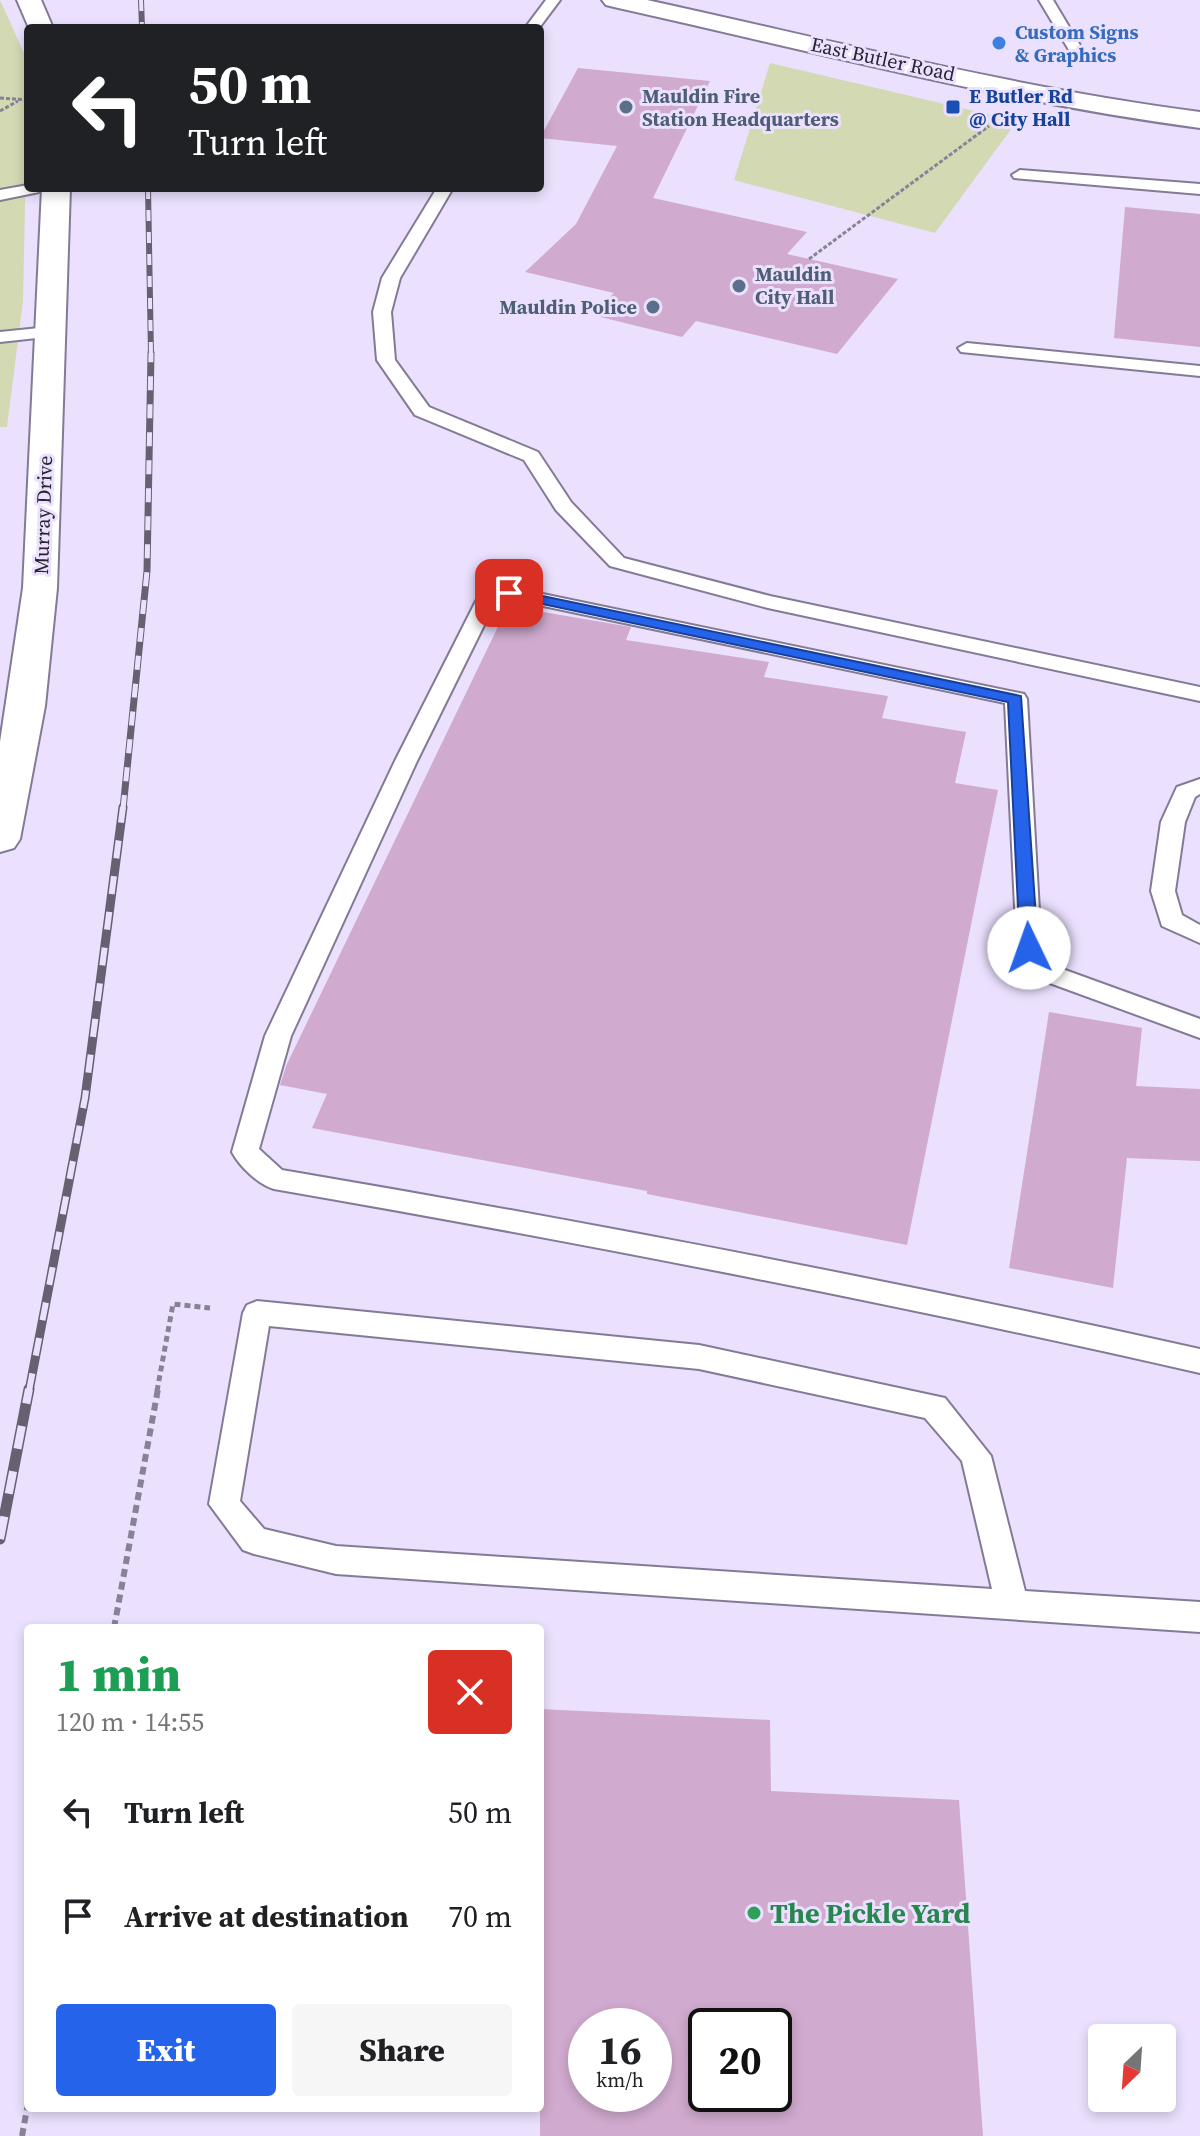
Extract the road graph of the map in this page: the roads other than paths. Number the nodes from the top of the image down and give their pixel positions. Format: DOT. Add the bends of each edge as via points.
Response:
graph roads {
  1 [pos="29,0"];
  2 [pos="553,0"];
  3 [pos="614,0"];
  4 [pos="1046,0"];
  5 [pos="39,24"];
  6 [pos="535,24"];
  7 [pos="1077,52"];
  8 [pos="1200,120"];
  9 [pos="1020,175"];
  10 [pos="1200,189"];
  11 [pos="24,191"];
  12 [pos="56,192"];
  13 [pos="443,192"];
  14 [pos="0,195"];
  15 [pos="49,332"];
  16 [pos="0,337"];
  17 [pos="967,348"];
  18 [pos="1200,371"];
  19 [pos="1200,694"];
  20 [pos="1200,786"];
  21 [pos="0,839"];
  22 [pos="1200,935"];
  23 [pos="1200,1029"];
  24 [pos="1200,1361"];
  25 [pos="1012,1605"];
  26 [pos="1200,1617"];
  1 -- 5 [label="street"];
  2 -- 6 [label="lane"];
  3 -- 8 [label="street, East Butler Road" via="1029,91"];
  4 -- 7 [label="lane"];
  9 -- 10 [label="lane"];
  11 -- 14 [label="lane"];
  12 -- 15 [label="street, Murray Drive"];
  13 -- 19 [label="lane" via="391,278 382,312 386,360 422,411 531,456 563,506 617,562 768,602"];
  15 -- 16 [label="lane"];
  15 -- 21 [label="street, Murray Drive" via="40,588 26,706"];
  17 -- 18 [label="lane"];
  20 -- 22 [label="lane" via="1185,792 1173,822 1163,891 1171,920"];
  23 -- 24 [label="lane" via="1056,976 1029,948 1016,699 509,593 486,601 406,761 278,1036 245,1152 274,1179 903,1296"];
  25 -- 25 [label="lane" via="336,1560 254,1540 224,1504 257,1313 699,1357 934,1407 976,1456"];
  25 -- 26 [label="lane"];
}
